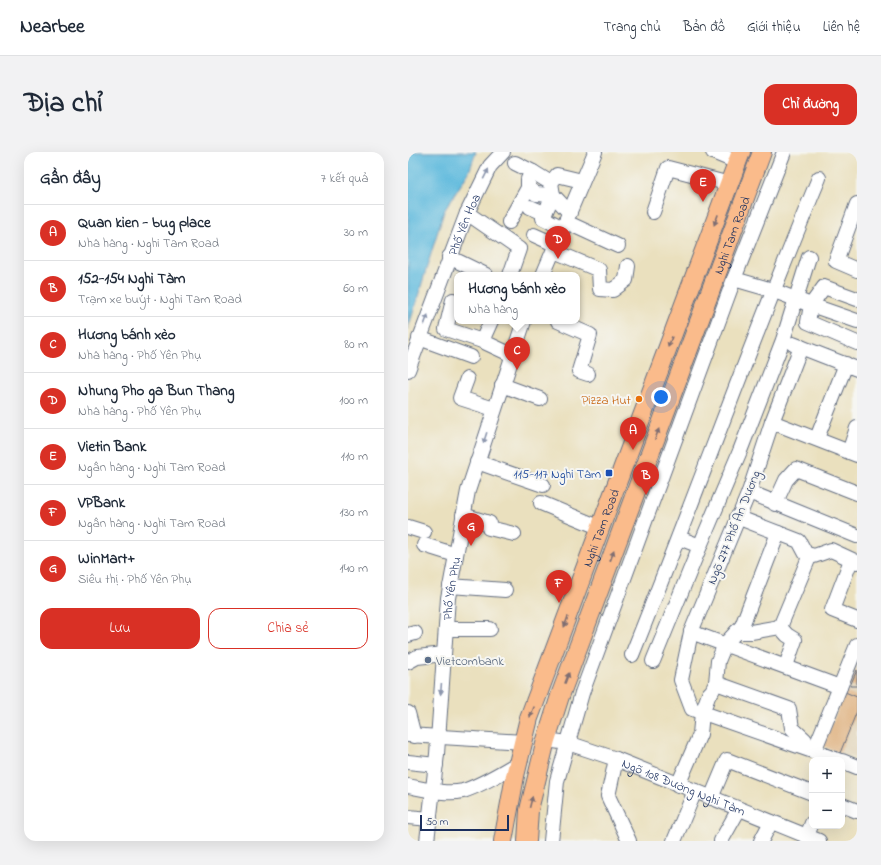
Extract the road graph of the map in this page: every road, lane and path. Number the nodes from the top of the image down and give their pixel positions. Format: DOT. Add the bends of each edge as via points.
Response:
graph roads {
  1 [pos="503,152"];
  2 [pos="595,152"];
  3 [pos="713,152"];
  4 [pos="762,152"];
  5 [pos="784,152"];
  6 [pos="739,157"];
  7 [pos="515,163"];
  8 [pos="533,172"];
  9 [pos="819,178"];
  10 [pos="582,181"];
  11 [pos="730,184"];
  12 [pos="528,188"];
  13 [pos="552,189"];
  14 [pos="530,207"];
  15 [pos="653,212"];
  16 [pos="466,213"];
  17 [pos="544,213"];
  18 [pos="856,213"];
  19 [pos="564,220"];
  20 [pos="509,222"];
  21 [pos="534,235"];
  22 [pos="618,246"];
  23 [pos="555,248"];
  24 [pos="449,257"];
  25 [pos="809,257"];
  26 [pos="628,266"];
  27 [pos="857,270"];
  28 [pos="480,272"];
  29 [pos="511,272"];
  30 [pos="544,272"];
  31 [pos="734,279"];
  32 [pos="772,290"];
  33 [pos="795,298"];
  34 [pos="451,299"];
  35 [pos="857,299"];
  36 [pos="811,305"];
  37 [pos="857,321"];
  38 [pos="490,324"];
  39 [pos="523,324"];
  40 [pos="565,324"];
  41 [pos="419,338"];
  42 [pos="783,340"];
  43 [pos="482,341"];
  44 [pos="857,343"];
  45 [pos="801,347"];
  46 [pos="512,355"];
  47 [pos="471,357"];
  48 [pos="851,366"];
  49 [pos="408,370"];
  50 [pos="588,374"];
  51 [pos="467,379"];
  52 [pos="502,385"];
  53 [pos="540,398"];
  54 [pos="494,409"];
  55 [pos="772,422"];
  56 [pos="857,428"];
  57 [pos="817,438"];
  58 [pos="853,453"];
  59 [pos="477,462"];
  60 [pos="543,485"];
  61 [pos="749,492"];
  62 [pos="857,493"];
  63 [pos="541,504"];
  64 [pos="775,504"];
  65 [pos="463,515"];
  66 [pos="738,517"];
  67 [pos="408,526"];
  68 [pos="601,528"];
  69 [pos="778,533"];
  70 [pos="514,534"];
  71 [pos="857,536"];
  72 [pos="679,538"];
  73 [pos="700,546"];
  74 [pos="456,555"];
  75 [pos="810,555"];
  76 [pos="854,561"];
  77 [pos="450,586"];
  78 [pos="505,590"];
  79 [pos="857,620"];
  80 [pos="780,627"];
  81 [pos="446,628"];
  82 [pos="490,629"];
  83 [pos="691,632"];
  84 [pos="736,632"];
  85 [pos="725,644"];
  86 [pos="857,645"];
  87 [pos="444,654"];
  88 [pos="632,655"];
  89 [pos="653,661"];
  90 [pos="408,662"];
  91 [pos="786,666"];
  92 [pos="716,682"];
  93 [pos="840,687"];
  94 [pos="697,711"];
  95 [pos="408,713"];
  96 [pos="411,735"];
  97 [pos="438,736"];
  98 [pos="546,740"];
  99 [pos="524,742"];
  100 [pos="568,743"];
  101 [pos="809,749"];
  102 [pos="830,757"];
  103 [pos="616,758"];
  104 [pos="408,762"];
  105 [pos="845,762"];
  106 [pos="518,763"];
  107 [pos="436,765"];
  108 [pos="857,767"];
  109 [pos="678,785"];
  110 [pos="408,786"];
  111 [pos="433,791"];
  112 [pos="695,792"];
  113 [pos="810,793"];
  114 [pos="712,798"];
  115 [pos="845,806"];
  116 [pos="739,809"];
  117 [pos="857,811"];
  118 [pos="408,817"];
  119 [pos="430,819"];
  120 [pos="771,822"];
  121 [pos="812,829"];
  122 [pos="790,836"];
  123 [pos="813,839"];
  124 [pos="427,841"];
  125 [pos="503,841"];
  126 [pos="527,841"];
  127 [pos="551,841"];
  128 [pos="629,841"];
  129 [pos="674,841"];
  130 [pos="721,841"];
  131 [pos="761,841"];
  16 -- 1 [label="street, Phố Yên Hoa, one-way" via="490,166"];
  2 -- 10 [label="street"];
  3 -- 6 [label="street"];
  98 -- 4 [label="main road, Nghi Tam Road, one-way" via="560,696"];
  5 -- 31 [label="street, Nghi Tam Road"];
  6 -- 11 [label="main road, Nghi Tam Road"];
  7 -- 8 [label="street"];
  8 -- 12 [label="street" via="528,179"];
  8 -- 13 [label="street"];
  9 -- 32 [label="street"];
  10 -- 13 [label="street" via="557,176"];
  10 -- 19 [label="street"];
  11 -- 15 [label="street" via="668,168"];
  11 -- 68 [label="main road, Nghi Tam Road, one-way"];
  12 -- 13 [label="street" via="536,194"];
  12 -- 20 [label="street"];
  13 -- 17 [label="street"];
  13 -- 19 [label="street"];
  14 -- 17 [label="street"];
  16 -- 24 [label="street, Phố Yên Hoa"];
  16 -- 29 [label="street" via="520,249"];
  17 -- 19 [label="street" via="543,218"];
  18 -- 27 [label="street" via="836,261"];
  19 -- 22 [label="street"];
  19 -- 23 [label="street"];
  21 -- 23 [label="street"];
  23 -- 26 [label="street" via="599,270 600,289 613,290 626,280"];
  23 -- 30 [label="street"];
  24 -- 28 [label="street"];
  41 -- 24 [label="street, Phố Yên Hoa, one-way"];
  25 -- 33 [label="street"];
  31 -- 32 [label="street"];
  31 -- 100 [label="street, Nghi Tam Road" via="582,693"];
  32 -- 33 [label="street"];
  32 -- 72 [label="street"];
  33 -- 36 [label="street"];
  33 -- 42 [label="street"];
  34 -- 43 [label="street" via="446,328"];
  35 -- 36 [label="street" via="824,288"];
  36 -- 37 [label="street"];
  36 -- 44 [label="street" via="808,322"];
  38 -- 43 [label="street"];
  39 -- 46 [label="street, Phố Yên Phụ"];
  40 -- 50 [label="street" via="590,335 579,371"];
  41 -- 47 [label="street"];
  41 -- 49 [label="street, Phố Yên Hoa"];
  42 -- 45 [label="street"];
  42 -- 73 [label="street"];
  43 -- 46 [label="street"];
  45 -- 48 [label="street"];
  45 -- 55 [label="street, Ngõ 277 Phố An Dương"];
  46 -- 52 [label="street, Phố Yên Phụ"];
  48 -- 57 [label="street"];
  51 -- 54 [label="street" via="460,398"];
  52 -- 53 [label="street"];
  52 -- 54 [label="street, Phố Yên Phụ"];
  54 -- 59 [label="street, Phố Yên Phụ, one-way"];
  55 -- 57 [label="street"];
  55 -- 61 [label="street, Ngõ 277 Phố An Dương"];
  56 -- 58 [label="street"];
  57 -- 58 [label="street"];
  59 -- 60 [label="street"];
  59 -- 65 [label="street, Phố Yên Phụ"];
  61 -- 64 [label="street"];
  61 -- 66 [label="street, Ngõ 277 Phố An Dương"];
  62 -- 64 [label="street" via="796,469 786,480"];
  63 -- 68 [label="street"];
  64 -- 71 [label="street"];
  65 -- 70 [label="street" via="489,523 490,528"];
  65 -- 74 [label="street, Phố Yên Phụ"];
  66 -- 69 [label="street"];
  66 -- 83 [label="street, Ngõ 277 Phố An Dương"];
  67 -- 74 [label="street" via="424,539"];
  68 -- 99 [label="main road, Nghi Tam Road, one-way" via="529,718"];
  69 -- 75 [label="street" via="799,541 806,554"];
  69 -- 84 [label="street" via="742,626"];
  72 -- 73 [label="street"];
  72 -- 88 [label="street"];
  73 -- 89 [label="street"];
  74 -- 77 [label="street, Phố Yên Phụ"];
  75 -- 76 [label="street" via="831,550"];
  75 -- 80 [label="street"];
  76 -- 79 [label="street" via="832,610"];
  77 -- 78 [label="street"];
  77 -- 81 [label="street, Phố Yên Phụ"];
  80 -- 84 [label="street"];
  80 -- 91 [label="street" via="786,636 795,640"];
  81 -- 82 [label="street"];
  81 -- 87 [label="street, Phố Yên Phụ"];
  83 -- 85 [label="street"];
  83 -- 94 [label="street, Ngõ 277 Phố An Dương" via="681,680"];
  84 -- 85 [label="street"];
  85 -- 91 [label="street"];
  85 -- 92 [label="street" via="718,661"];
  86 -- 93 [label="street"];
  87 -- 90 [label="street" via="417,657"];
  87 -- 97 [label="street, Phố Yên Phụ, one-way"];
  91 -- 93 [label="street"];
  92 -- 94 [label="street"];
  92 -- 101 [label="street" via="789,709 792,728 805,740"];
  93 -- 101 [label="street"];
  94 -- 101 [label="street"];
  94 -- 109 [label="street" via="700,734"];
  95 -- 96 [label="street"];
  96 -- 97 [label="street"];
  97 -- 99 [label="street"];
  97 -- 107 [label="street, Phố Yên Phụ"];
  98 -- 100 [label="street, Ngõ 108 Đường Nghi Tàm"];
  126 -- 98 [label="main road, Nghi Tam Road, one-way" via="529,810"];
  99 -- 106 [label="main road, Nghi Tam Road"];
  100 -- 103 [label="street, Ngõ 108 Đường Nghi Tàm"];
  100 -- 127 [label="street, Nghi Tam Road" via="557,781"];
  101 -- 102 [label="street"];
  103 -- 109 [label="street, Ngõ 108 Đường Nghi Tàm"];
  103 -- 128 [label="street" via="608,796"];
  104 -- 107 [label="street"];
  105 -- 108 [label="street"];
  106 -- 111 [label="street" via="462,791"];
  106 -- 125 [label="main road, Nghi Tam Road"];
  107 -- 111 [label="street, Phố Yên Phụ"];
  109 -- 112 [label="street, Ngõ 108 Đường Nghi Tàm"];
  110 -- 111 [label="street"];
  111 -- 119 [label="street, Phố Yên Phụ"];
  112 -- 114 [label="street, Ngõ 108 Đường Nghi Tàm"];
  112 -- 129 [label="street"];
  113 -- 114 [label="street" via="727,760"];
  114 -- 116 [label="street, Ngõ 108 Đường Nghi Tàm"];
  115 -- 117 [label="street"];
  116 -- 120 [label="street, Ngõ 108 Đường Nghi Tàm"];
  116 -- 130 [label="street"];
  118 -- 119 [label="street"];
  119 -- 124 [label="street, Phố Yên Phụ"];
  120 -- 122 [label="street, Ngõ 108 Đường Nghi Tàm"];
  120 -- 131 [label="street"];
  121 -- 123 [label="street"];
  122 -- 123 [label="street, Ngõ 108 Đường Nghi Tàm"];
}
